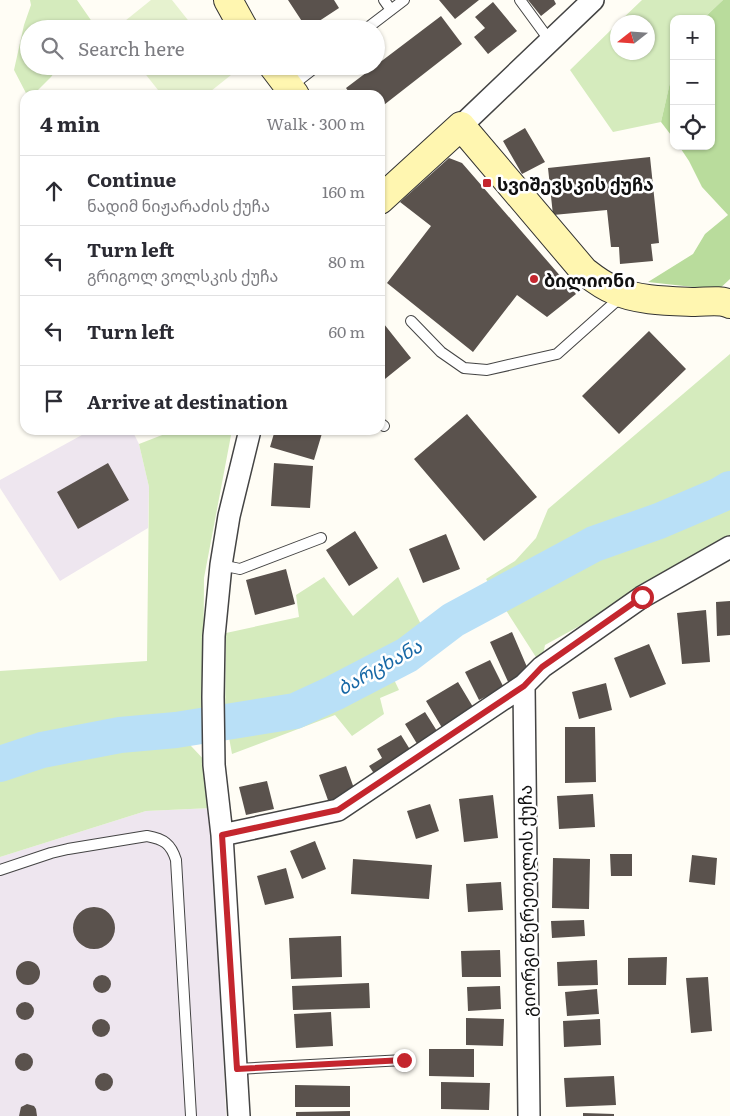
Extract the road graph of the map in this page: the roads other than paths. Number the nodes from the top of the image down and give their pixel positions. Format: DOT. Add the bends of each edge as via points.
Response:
graph roads {
  1 [pos="228,0"];
  2 [pos="384,0"];
  3 [pos="404,0"];
  4 [pos="520,0"];
  5 [pos="593,0"];
  6 [pos="391,10"];
  7 [pos="239,20"];
  8 [pos="378,20"];
  9 [pos="550,41"];
  10 [pos="301,75"];
  11 [pos="286,83"];
  12 [pos="462,126"];
  13 [pos="385,195"];
  14 [pos="624,293"];
  15 [pos="730,304"];
  16 [pos="411,321"];
  17 [pos="249,435"];
  18 [pos="321,538"];
  19 [pos="730,547"];
  20 [pos="221,565"];
  21 [pos="524,686"];
  22 [pos="222,835"];
  23 [pos="0,870"];
  24 [pos="404,1060"];
  25 [pos="237,1069"];
  26 [pos="191,1116"];
  27 [pos="239,1116"];
  28 [pos="529,1116"];
  1 -- 7 [label="street"];
  2 -- 6 [label="lane"];
  3 -- 6 [label="lane"];
  4 -- 9 [label="lane"];
  5 -- 9 [label="street"];
  6 -- 8 [label="lane"];
  9 -- 12 [label="street"];
  10 -- 11 [label="lane"];
  12 -- 13 [label="street"];
  12 -- 14 [label="street" via="584,271 600,283"];
  14 -- 15 [label="street" via="650,299 724,301"];
  14 -- 16 [label="lane" via="556,354 487,370 464,368 441,352"];
  17 -- 20 [label="street"];
  18 -- 20 [label="lane" via="240,569"];
  19 -- 21 [label="street" via="634,603 542,667"];
  20 -- 22 [label="street" via="214,636 213,697 214,765"];
  21 -- 22 [label="street" via="338,810"];
  21 -- 28 [label="street, გიორგი წერეთელის ქუჩა"];
  22 -- 25 [label="street"];
  23 -- 26 [label="lane" via="68,849 148,836 160,839 172,849 176,860"];
  24 -- 25 [label="lane"];
  25 -- 27 [label="street"];
}
